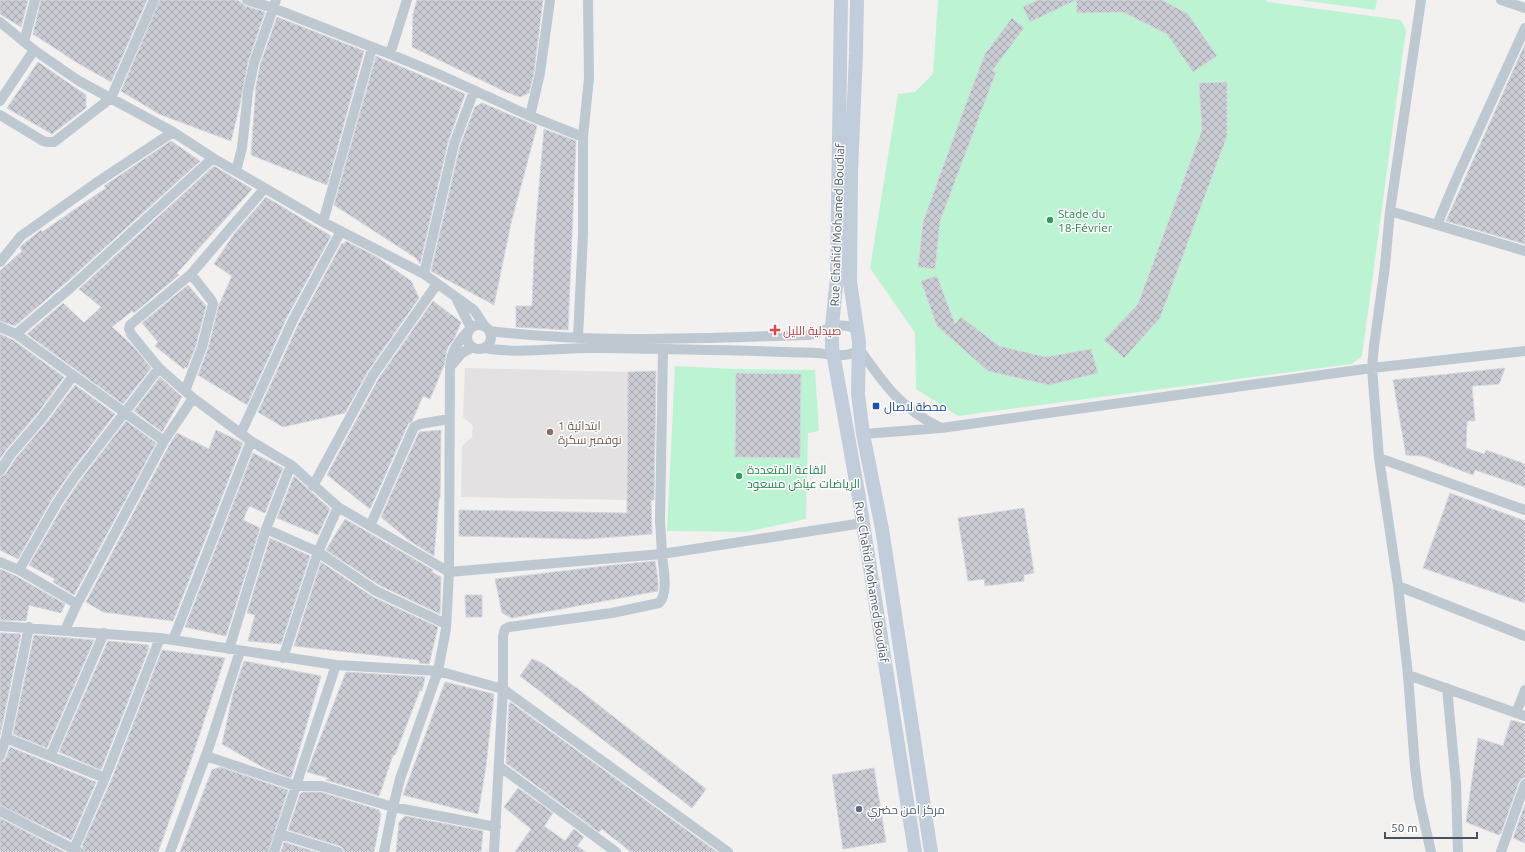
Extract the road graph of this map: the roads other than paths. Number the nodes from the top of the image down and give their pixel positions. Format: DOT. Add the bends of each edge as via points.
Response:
graph roads {
  1 [pos="35,0"];
  2 [pos="154,0"];
  3 [pos="248,0"];
  4 [pos="406,0"];
  5 [pos="550,0"];
  6 [pos="588,0"];
  7 [pos="841,0"];
  8 [pos="856,0"];
  9 [pos="1421,0"];
  10 [pos="1501,0"];
  11 [pos="275,4"];
  12 [pos="1525,8"];
  13 [pos="0,22"];
  14 [pos="1525,28"];
  15 [pos="24,42"];
  16 [pos="372,48"];
  17 [pos="34,50"];
  18 [pos="390,54"];
  19 [pos="474,91"];
  20 [pos="111,98"];
  21 [pos="0,101"];
  22 [pos="0,115"];
  23 [pos="530,116"];
  24 [pos="173,132"];
  25 [pos="583,137"];
  26 [pos="212,158"];
  27 [pos="236,171"];
  28 [pos="264,188"];
  29 [pos="1390,211"];
  30 [pos="323,222"];
  31 [pos="1437,225"];
  32 [pos="341,231"];
  33 [pos="1525,251"];
  34 [pos="0,262"];
  35 [pos="190,274"];
  36 [pos="424,274"];
  37 [pos="437,284"];
  38 [pos="457,300"];
  39 [pos="832,326"];
  40 [pos="0,327"];
  41 [pos="487,328"];
  42 [pos="857,328"];
  43 [pos="470,330"];
  44 [pos="16,334"];
  45 [pos="578,338"];
  46 [pos="473,347"];
  47 [pos="484,348"];
  48 [pos="663,349"];
  49 [pos="860,350"];
  50 [pos="1525,350"];
  51 [pos="833,355"];
  52 [pos="450,367"];
  53 [pos="160,368"];
  54 [pos="1372,368"];
  55 [pos="73,376"];
  56 [pos="185,391"];
  57 [pos="194,398"];
  58 [pos="124,412"];
  59 [pos="449,419"];
  60 [pos="941,428"];
  61 [pos="241,433"];
  62 [pos="863,434"];
  63 [pos="164,441"];
  64 [pos="251,441"];
  65 [pos="1378,458"];
  66 [pos="291,465"];
  67 [pos="0,471"];
  68 [pos="313,486"];
  69 [pos="338,507"];
  70 [pos="1525,510"];
  71 [pos="863,523"];
  72 [pos="370,526"];
  73 [pos="266,529"];
  74 [pos="318,552"];
  75 [pos="662,554"];
  76 [pos="0,562"];
  77 [pos="19,570"];
  78 [pos="449,572"];
  79 [pos="1398,586"];
  80 [pos="77,604"];
  81 [pos="446,624"];
  82 [pos="0,626"];
  83 [pos="29,627"];
  84 [pos="65,630"];
  85 [pos="104,633"];
  86 [pos="1525,636"];
  87 [pos="160,638"];
  88 [pos="172,640"];
  89 [pos="229,649"];
  90 [pos="240,651"];
  91 [pos="283,658"];
  92 [pos="336,665"];
  93 [pos="438,671"];
  94 [pos="1408,675"];
  95 [pos="1447,688"];
  96 [pos="503,689"];
  97 [pos="1525,690"];
  98 [pos="1521,714"];
  99 [pos="5,718"];
  100 [pos="6,738"];
  101 [pos="51,755"];
  102 [pos="0,756"];
  103 [pos="206,756"];
  104 [pos="499,766"];
  105 [pos="105,778"];
  106 [pos="1525,784"];
  107 [pos="296,786"];
  108 [pos="393,807"];
  109 [pos="0,811"];
  110 [pos="496,827"];
  111 [pos="280,834"];
  112 [pos="77,851"];
  113 [pos="170,852"];
  114 [pos="274,852"];
  115 [pos="338,852"];
  116 [pos="384,852"];
  117 [pos="494,852"];
  118 [pos="616,852"];
  119 [pos="728,852"];
  120 [pos="915,852"];
  121 [pos="931,852"];
  122 [pos="1431,852"];
  123 [pos="1458,852"];
  124 [pos="1501,852"];
  1 -- 15 [label="street"];
  2 -- 20 [label="street"];
  3 -- 11 [label="street"];
  4 -- 18 [label="street"];
  5 -- 23 [label="street" via="540,73"];
  6 -- 25 [label="street" via="589,78"];
  7 -- 39 [label="main road, Rue Chahid Mohamed Boudiaf" via="837,276"];
  8 -- 42 [label="main road, Rue Chahid Mohamed Boudiaf" via="850,282"];
  9 -- 29 [label="street"];
  10 -- 12 [label="street"];
  11 -- 16 [label="street"];
  11 -- 27 [label="street" via="254,63 242,148"];
  13 -- 15 [label="street"];
  14 -- 31 [label="street"];
  15 -- 17 [label="street"];
  16 -- 18 [label="street"];
  16 -- 30 [label="street"];
  17 -- 20 [label="street" via="79,81"];
  17 -- 21 [label="street"];
  18 -- 19 [label="street"];
  19 -- 23 [label="street"];
  19 -- 36 [label="street" via="454,144"];
  20 -- 22 [label="street" via="54,142 43,141"];
  20 -- 24 [label="street"];
  23 -- 25 [label="street"];
  24 -- 26 [label="street"];
  24 -- 34 [label="street" via="21,236"];
  25 -- 45 [label="street"];
  26 -- 27 [label="street"];
  26 -- 44 [label="street" via="68,290"];
  27 -- 28 [label="street"];
  28 -- 30 [label="street"];
  28 -- 35 [label="street"];
  29 -- 31 [label="street"];
  29 -- 54 [label="street"];
  30 -- 32 [label="street"];
  31 -- 33 [label="street"];
  32 -- 36 [label="street"];
  32 -- 61 [label="street" via="293,320"];
  35 -- 53 [label="street" via="130,327 131,334"];
  35 -- 56 [label="street" via="213,304 202,347"];
  36 -- 37 [label="street"];
  37 -- 38 [label="street"];
  37 -- 68 [label="street" via="373,375"];
  38 -- 41 [label="street" via="474,310"];
  38 -- 43 [label="street"];
  39 -- 42 [label="street"];
  39 -- 45 [label="street" via="807,336"];
  39 -- 51 [label="main road, Rue Chahid Mohamed Boudiaf"];
  40 -- 44 [label="street"];
  41 -- 43 [label="street" via="480,324"];
  41 -- 45 [label="street" via="527,335"];
  41 -- 47 [label="street" via="492,339"];
  42 -- 49 [label="main road, Rue Chahid Mohamed Boudiaf"];
  43 -- 46 [label="street" via="467,334 468,341"];
  43 -- 52 [label="street" via="455,347"];
  44 -- 55 [label="street"];
  46 -- 47 [label="street"];
  46 -- 52 [label="street" via="462,353"];
  47 -- 48 [label="street" via="511,351 579,348"];
  48 -- 51 [label="street" via="814,352"];
  48 -- 75 [label="street" via="660,520"];
  49 -- 51 [label="street" via="845,356"];
  49 -- 60 [label="street" via="898,399 915,413"];
  49 -- 62 [label="main road, Rue Chahid Mohamed Boudiaf" via="858,394"];
  50 -- 54 [label="street"];
  51 -- 71 [label="main road, Rue Chahid Mohamed Boudiaf"];
  52 -- 59 [label="street"];
  53 -- 56 [label="street"];
  53 -- 58 [label="street"];
  54 -- 60 [label="street"];
  54 -- 65 [label="street"];
  55 -- 58 [label="street"];
  55 -- 67 [label="street"];
  56 -- 57 [label="street"];
  57 -- 61 [label="street"];
  57 -- 63 [label="street"];
  58 -- 63 [label="street"];
  58 -- 77 [label="street" via="57,503"];
  59 -- 72 [label="street" via="414,427"];
  59 -- 78 [label="street"];
  60 -- 62 [label="street"];
  61 -- 64 [label="street"];
  62 -- 121 [label="main road, Rue Chahid Mohamed Boudiaf" via="882,529"];
  63 -- 80 [label="street"];
  64 -- 66 [label="street"];
  64 -- 88 [label="street"];
  65 -- 70 [label="street"];
  65 -- 79 [label="street"];
  66 -- 68 [label="street"];
  66 -- 73 [label="street"];
  68 -- 69 [label="street"];
  69 -- 72 [label="street"];
  69 -- 74 [label="street"];
  71 -- 75 [label="street"];
  71 -- 120 [label="main road, Rue Chahid Mohamed Boudiaf"];
  72 -- 78 [label="street"];
  73 -- 74 [label="street"];
  73 -- 89 [label="street"];
  74 -- 81 [label="street" via="376,591"];
  74 -- 91 [label="street"];
  75 -- 78 [label="street"];
  75 -- 96 [label="street" via="665,592 659,603 612,613 507,628 503,636"];
  76 -- 77 [label="street"];
  77 -- 80 [label="street"];
  78 -- 81 [label="street"];
  79 -- 86 [label="street"];
  79 -- 94 [label="street"];
  80 -- 84 [label="street"];
  81 -- 93 [label="street"];
  82 -- 83 [label="street"];
  83 -- 84 [label="street"];
  83 -- 99 [label="street"];
  84 -- 85 [label="street"];
  85 -- 87 [label="street"];
  85 -- 101 [label="street"];
  87 -- 88 [label="street"];
  87 -- 105 [label="street"];
  88 -- 89 [label="street"];
  89 -- 90 [label="street"];
  90 -- 91 [label="street"];
  90 -- 103 [label="street"];
  91 -- 92 [label="street"];
  92 -- 93 [label="street"];
  92 -- 107 [label="street"];
  93 -- 96 [label="street"];
  93 -- 108 [label="street" via="400,779"];
  94 -- 95 [label="street"];
  94 -- 122 [label="street" via="1419,798"];
  95 -- 98 [label="street"];
  95 -- 123 [label="street" via="1456,784"];
  96 -- 104 [label="street"];
  96 -- 119 [label="street"];
  97 -- 98 [label="street"];
  99 -- 100 [label="street"];
  100 -- 101 [label="street"];
  100 -- 102 [label="street"];
  101 -- 105 [label="street"];
  103 -- 107 [label="street"];
  103 -- 113 [label="street"];
  104 -- 110 [label="street"];
  104 -- 118 [label="street"];
  105 -- 112 [label="street"];
  106 -- 124 [label="street"];
  107 -- 108 [label="street" via="322,786"];
  107 -- 111 [label="street"];
  108 -- 110 [label="street"];
  108 -- 116 [label="street"];
  109 -- 112 [label="street"];
  110 -- 117 [label="street"];
  111 -- 114 [label="street"];
  111 -- 115 [label="street"];
}
